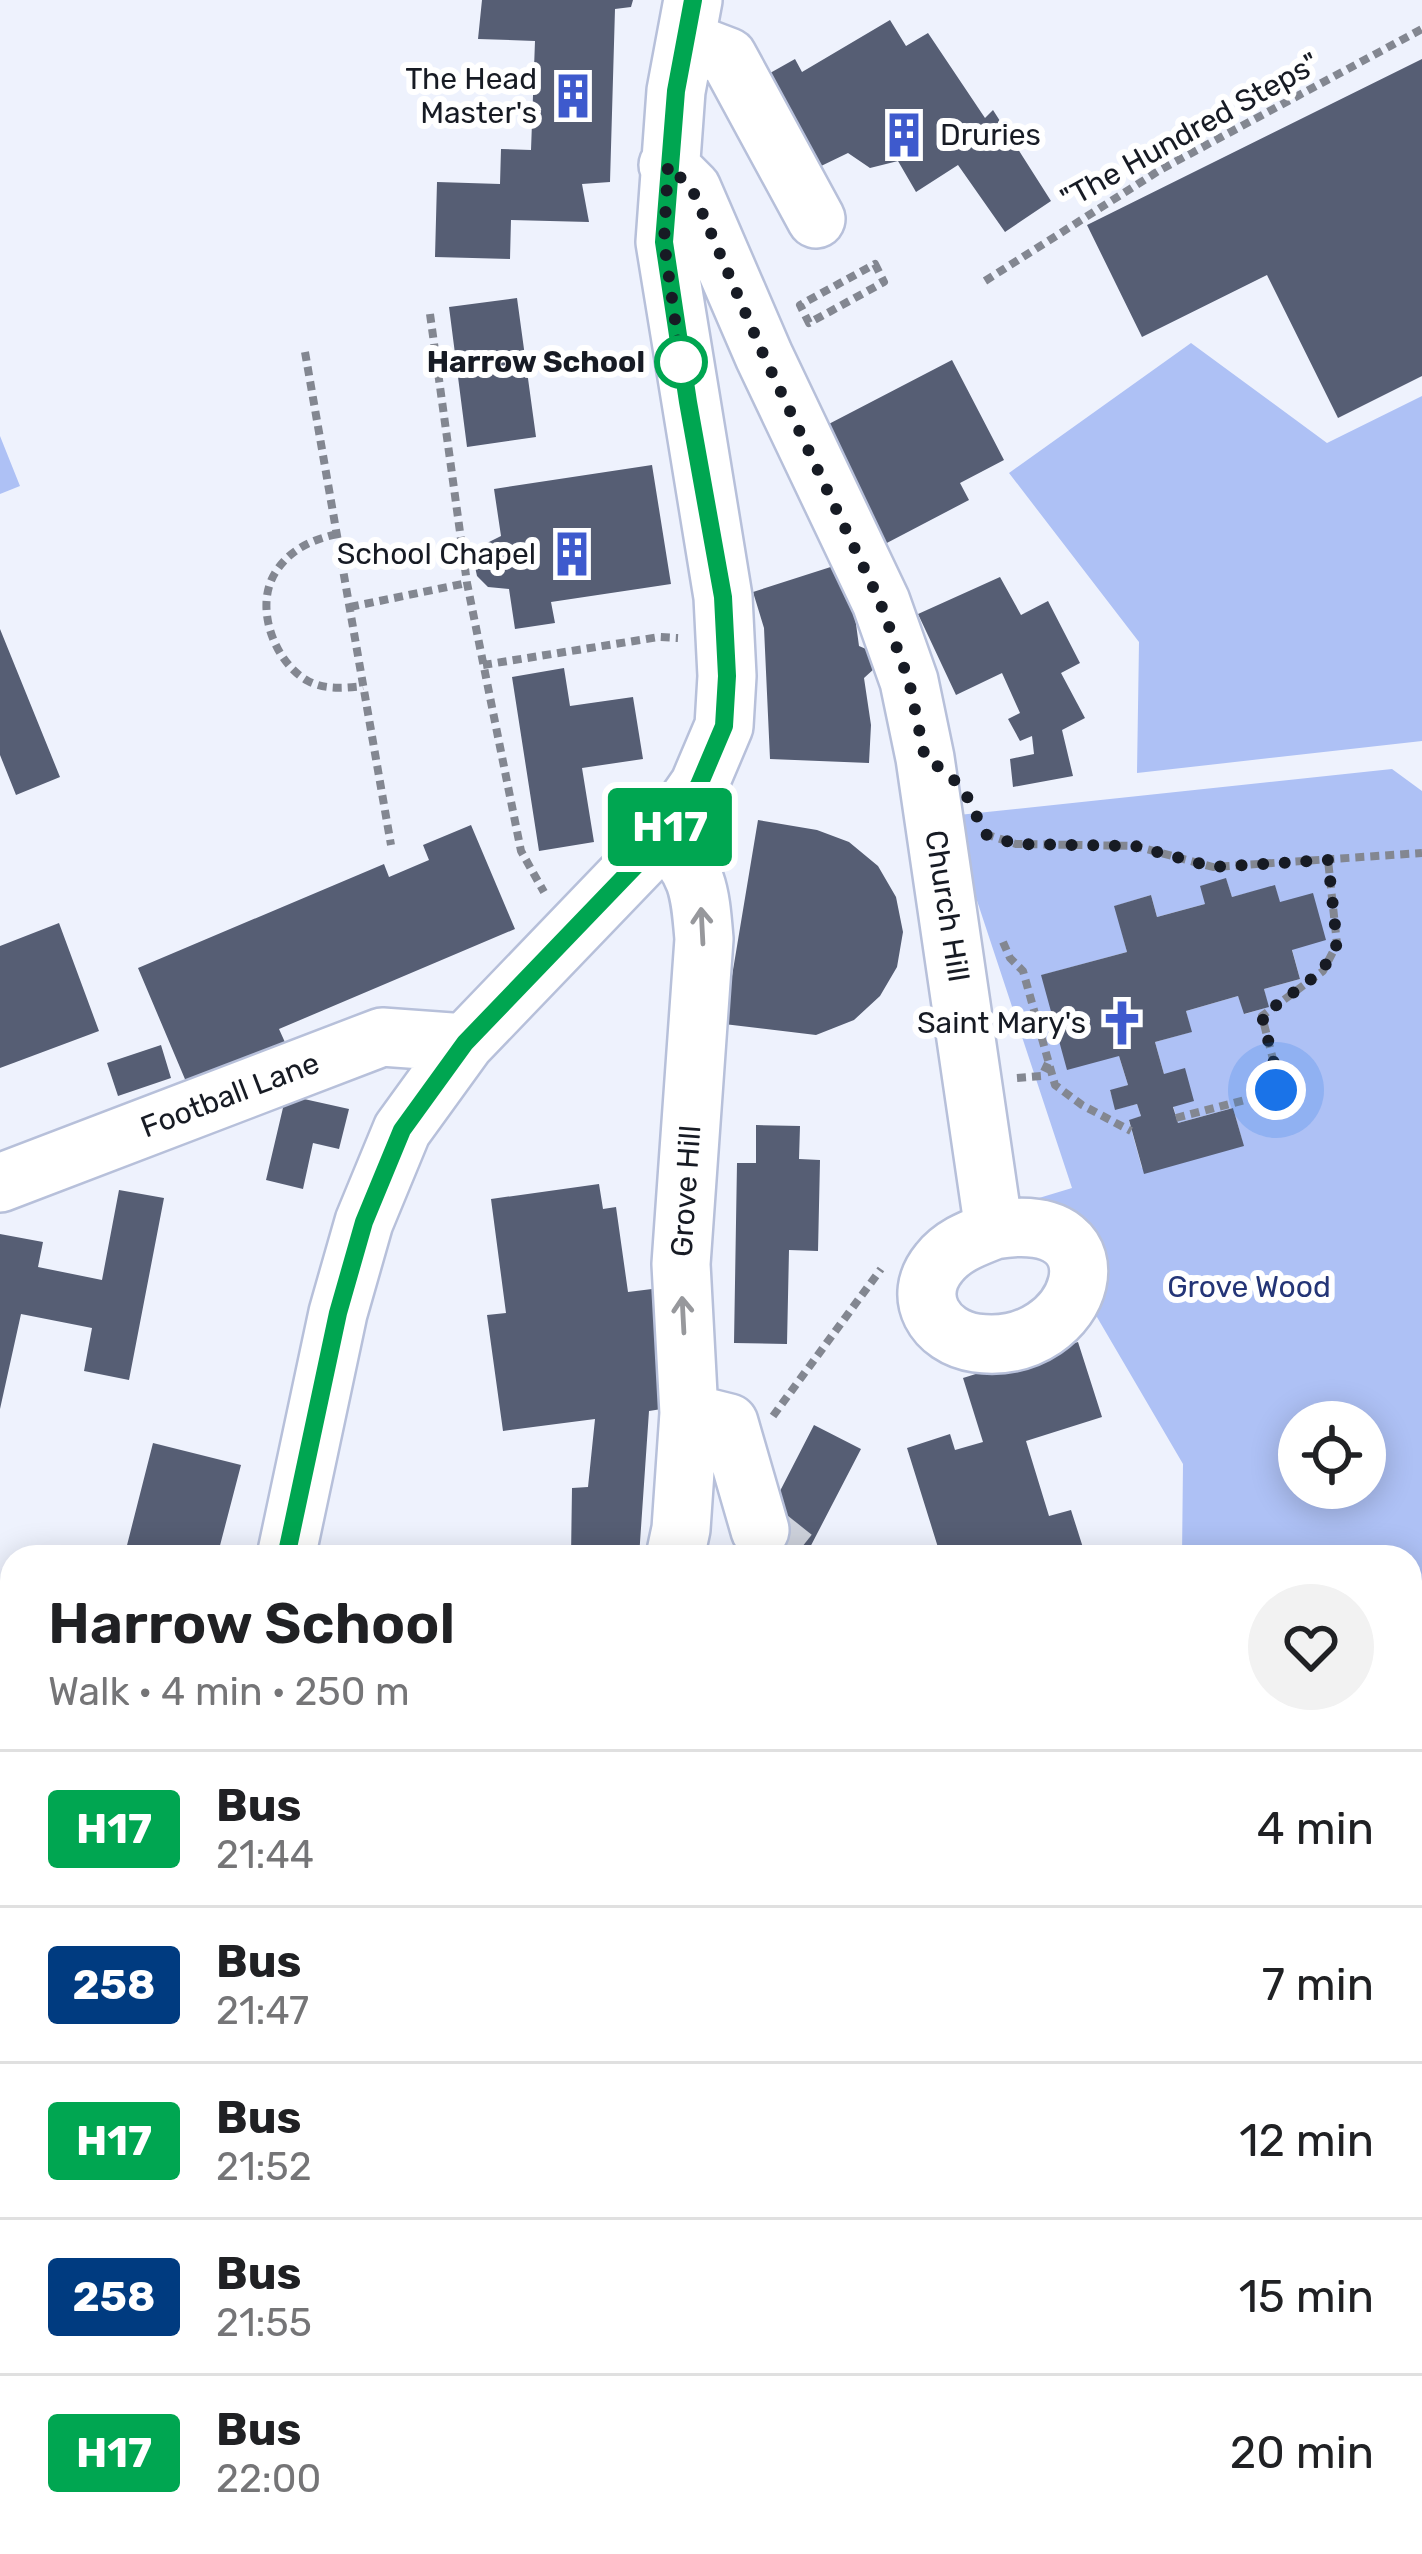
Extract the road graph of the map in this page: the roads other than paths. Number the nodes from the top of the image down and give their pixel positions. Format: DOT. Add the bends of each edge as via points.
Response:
graph roads {
  1 [pos="689,21"];
  2 [pos="668,165"];
  3 [pos="816,219"];
  4 [pos="663,837"];
  5 [pos="465,1043"];
  6 [pos="0,1183"];
  7 [pos="991,1215"];
  8 [pos="689,1414"];
  9 [pos="760,1530"];
  10 [pos="289,1545"];
  11 [pos="678,1545"];
  1 -- 2 [label="street"];
  1 -- 3 [label="street" via="728,57"];
  2 -- 4 [label="street" via="664,242 727,641 717,748"];
  2 -- 7 [label="street, Church Hill" via="692,189 909,681"];
  4 -- 5 [label="street"];
  8 -- 4 [label="street, Grove Hill, one-way" via="681,1264 704,939 699,888 685,857"];
  5 -- 6 [label="street, Football Lane" via="382,1037"];
  5 -- 10 [label="street" via="402,1130 364,1222"];
  8 -- 9 [label="street" via="729,1423"];
  8 -- 11 [label="street, Grove Hill"];
}
